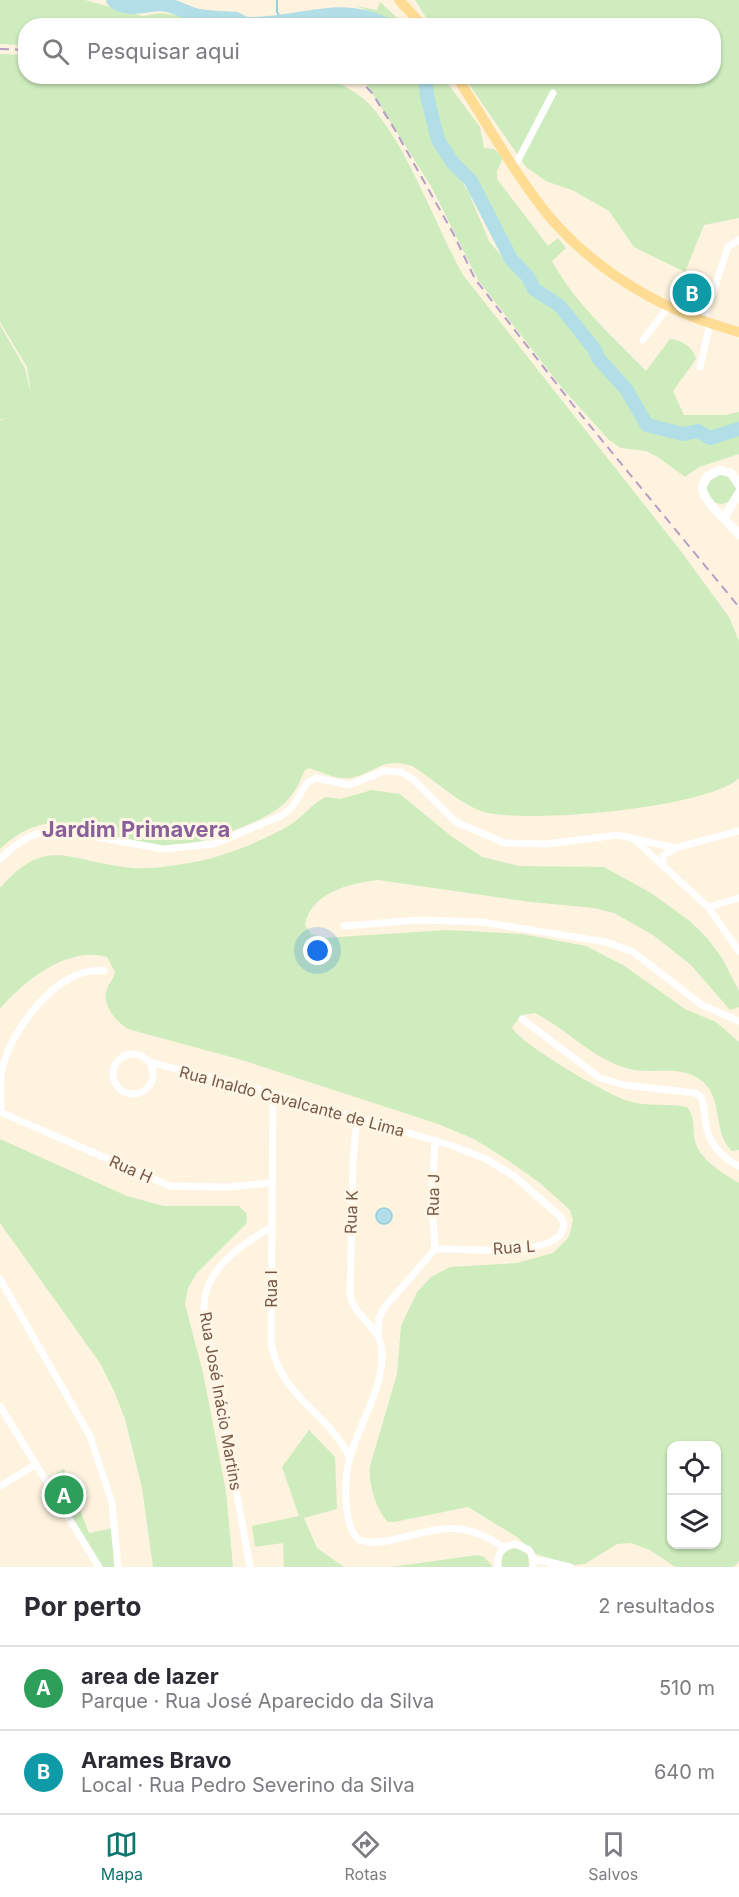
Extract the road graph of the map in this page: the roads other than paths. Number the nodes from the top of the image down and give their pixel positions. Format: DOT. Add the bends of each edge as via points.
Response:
graph roads {
  1 [pos="399,0"];
  2 [pos="416,18"];
  3 [pos="461,84"];
  4 [pos="553,93"];
  5 [pos="515,166"];
  6 [pos="739,240"];
  7 [pos="668,307"];
  8 [pos="707,323"];
  9 [pos="739,332"];
  10 [pos="643,340"];
  11 [pos="700,368"];
  12 [pos="739,485"];
  13 [pos="739,493"];
  14 [pos="725,516"];
  15 [pos="739,535"];
  16 [pos="739,831"];
  17 [pos="636,841"];
  18 [pos="675,848"];
  19 [pos="0,859"];
  20 [pos="663,865"];
  21 [pos="739,898"];
  22 [pos="708,907"];
  23 [pos="344,926"];
  24 [pos="739,951"];
  25 [pos="104,971"];
  26 [pos="522,1019"];
  27 [pos="738,1023"];
  28 [pos="149,1062"];
  29 [pos="273,1093"];
  30 [pos="0,1112"];
  31 [pos="357,1118"];
  32 [pos="435,1140"];
  33 [pos="739,1166"];
  34 [pos="271,1184"];
  35 [pos="271,1227"];
  36 [pos="435,1249"];
  37 [pos="0,1280"];
  38 [pos="384,1308"];
  39 [pos="362,1317"];
  40 [pos="378,1333"];
  41 [pos="0,1406"];
  42 [pos="339,1439"];
  43 [pos="357,1441"];
  44 [pos="350,1458"];
  45 [pos="34,1465"];
  46 [pos="0,1486"];
  47 [pos="505,1548"];
  48 [pos="533,1563"];
  49 [pos="552,1564"];
  50 [pos="99,1567"];
  51 [pos="118,1567"];
  52 [pos="250,1567"];
  53 [pos="498,1567"];
  54 [pos="570,1567"];
  1 -- 2 [label="main road"];
  3 -- 5 [label="main road"];
  4 -- 5 [label="street"];
  5 -- 7 [label="main road" via="568,237 601,266"];
  6 -- 8 [label="street" via="728,247"];
  7 -- 8 [label="main road"];
  7 -- 10 [label="street"];
  8 -- 9 [label="main road"];
  8 -- 11 [label="street"];
  12 -- 14 [label="street" via="733,475 722,470 711,473 704,482 705,498"];
  13 -- 14 [label="street"];
  14 -- 15 [label="street"];
  16 -- 18 [label="street"];
  17 -- 18 [label="street"];
  17 -- 19 [label="street" via="618,835 547,844 505,843 456,822 414,780 390,770 349,785 316,778 283,815 214,844 163,849 47,831 25,838"];
  17 -- 20 [label="street"];
  18 -- 20 [label="street" via="664,855"];
  20 -- 22 [label="street"];
  21 -- 22 [label="street"];
  22 -- 24 [label="street"];
  23 -- 27 [label="street" via="420,920 482,922 606,942 633,952 702,1005"];
  25 -- 30 [label="street" via="91,969 70,976 34,1010 7,1054 2,1070"];
  26 -- 33 [label="street" via="600,1078 701,1097 712,1144"];
  28 -- 28 [label="street, Rua Inaldo Cavalcante de Lima" via="153,1076 143,1091 129,1093 117,1085 114,1069 121,1058 138,1054"];
  28 -- 29 [label="street, Rua Inaldo Cavalcante de Lima"];
  29 -- 31 [label="street, Rua Inaldo Cavalcante de Lima"];
  29 -- 34 [label="street, Rua I"];
  30 -- 34 [label="street, Rua H" via="170,1186"];
  31 -- 32 [label="street, Rua Inaldo Cavalcante de Lima"];
  31 -- 39 [label="street, Rua K" via="350,1295"];
  32 -- 36 [label="street, Rua J"];
  32 -- 36 [label="street, Rua L" via="486,1159 514,1176 555,1209 564,1225 557,1238 535,1247"];
  34 -- 35 [label="street, Rua I"];
  35 -- 42 [label="street, Rua I" via="274,1359 289,1387"];
  35 -- 52 [label="street, Rua José Inácio Martins" via="219,1268 204,1299"];
  36 -- 38 [label="street"];
  37 -- 51 [label="street" via="93,1445 112,1503"];
  38 -- 39 [label="street" via="374,1317"];
  38 -- 40 [label="street"];
  39 -- 40 [label="street"];
  40 -- 43 [label="street" via="382,1352 380,1375"];
  41 -- 45 [label="street"];
  42 -- 43 [label="street" via="348,1445"];
  42 -- 44 [label="street, Rua I"];
  43 -- 44 [label="street"];
  44 -- 47 [label="street" via="347,1519 359,1540 381,1542 454,1528 483,1534"];
  45 -- 46 [label="street"];
  45 -- 50 [label="street"];
  47 -- 48 [label="street" via="522,1546 529,1550"];
  47 -- 53 [label="street" via="498,1556"];
  48 -- 49 [label="street"];
  49 -- 54 [label="street"];
}
